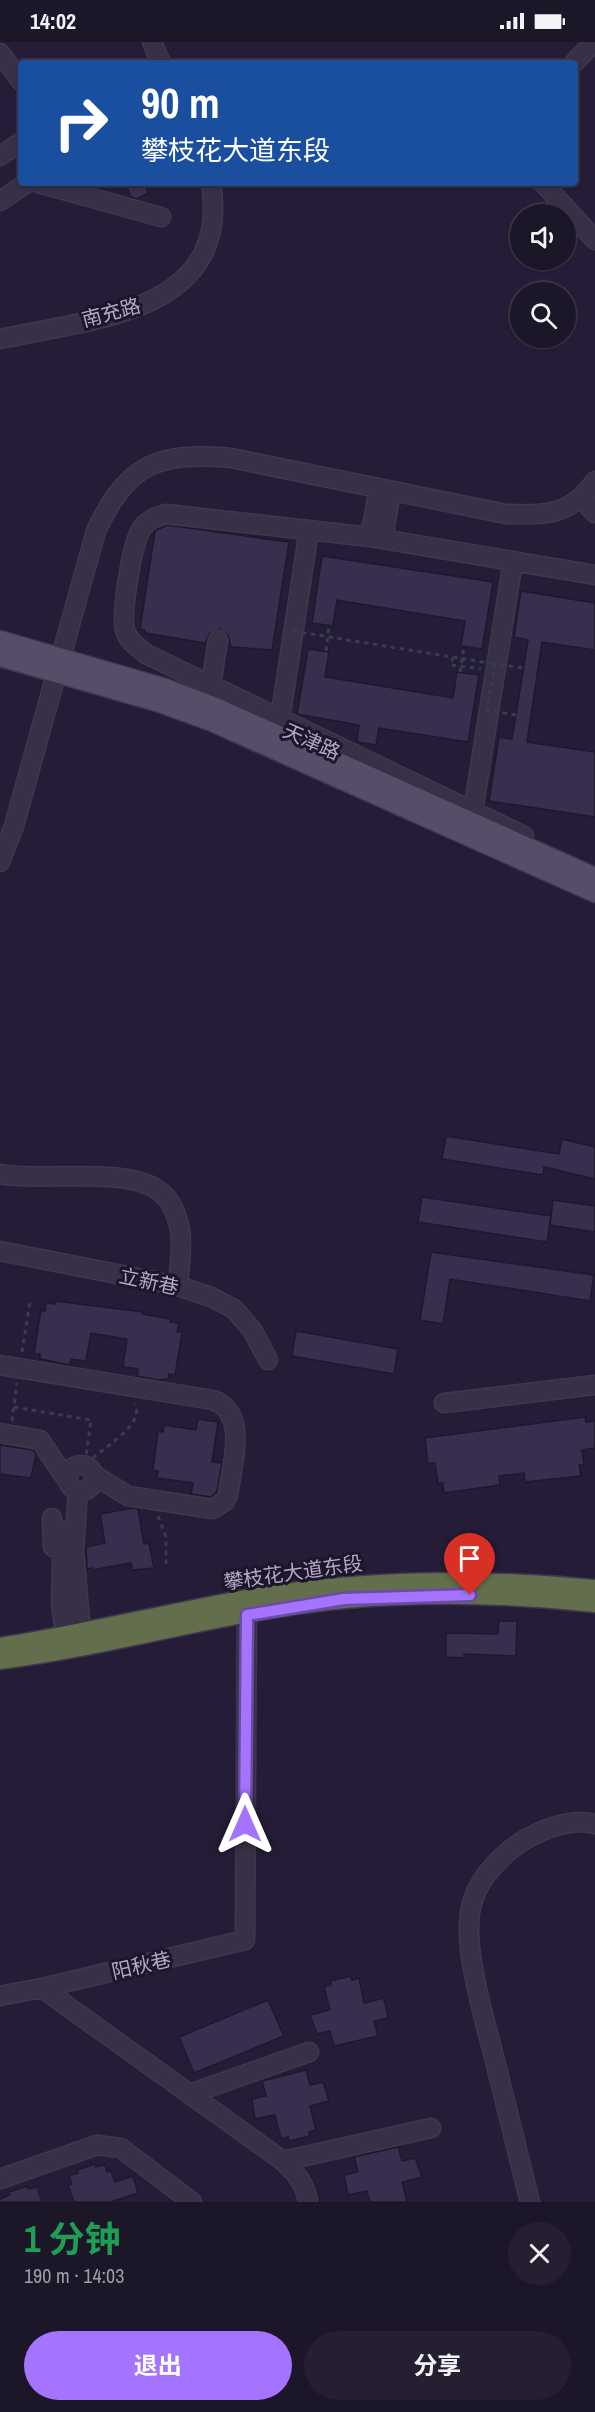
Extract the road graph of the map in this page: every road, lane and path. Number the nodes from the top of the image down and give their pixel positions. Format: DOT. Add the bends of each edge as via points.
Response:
graph roads {
  1 [pos="152,42"];
  2 [pos="594,42"];
  3 [pos="0,54"];
  4 [pos="160,60"];
  5 [pos="577,60"];
  6 [pos="18,77"];
  7 [pos="18,144"];
  8 [pos="0,156"];
  9 [pos="22,186"];
  10 [pos="49,186"];
  11 [pos="211,186"];
  12 [pos="546,186"];
  13 [pos="0,201"];
  14 [pos="160,217"];
  15 [pos="595,240"];
  16 [pos="0,339"];
  17 [pos="595,481"];
  18 [pos="385,490"];
  19 [pos="582,499"];
  20 [pos="595,513"];
  21 [pos="309,530"];
  22 [pos="376,538"];
  23 [pos="513,561"];
  24 [pos="595,575"];
  25 [pos="329,625"];
  26 [pos="293,631"];
  27 [pos="328,636"];
  28 [pos="0,640"];
  29 [pos="218,640"];
  30 [pos="464,646"];
  31 [pos="326,651"];
  32 [pos="0,657"];
  33 [pos="453,657"];
  34 [pos="462,658"];
  35 [pos="57,664"];
  36 [pos="495,668"];
  37 [pos="524,669"];
  38 [pos="460,672"];
  39 [pos="211,685"];
  40 [pos="516,715"];
  41 [pos="280,719"];
  42 [pos="472,811"];
  43 [pos="0,862"];
  44 [pos="595,872"];
  45 [pos="595,877"];
  46 [pos="595,893"];
  47 [pos="0,1173"];
  48 [pos="0,1251"];
  49 [pos="178,1286"];
  50 [pos="268,1360"];
  51 [pos="0,1365"];
  52 [pos="595,1385"];
  53 [pos="130,1399"];
  54 [pos="444,1403"];
  55 [pos="14,1407"];
  56 [pos="0,1433"];
  57 [pos="89,1470"];
  58 [pos="71,1492"];
  59 [pos="142,1499"];
  60 [pos="52,1518"];
  61 [pos="166,1566"];
  62 [pos="595,1589"];
  63 [pos="61,1602"];
  64 [pos="595,1603"];
  65 [pos="247,1607"];
  66 [pos="73,1635"];
  67 [pos="0,1647"];
  68 [pos="0,1660"];
  69 [pos="595,1824"];
  70 [pos="42,1988"];
  71 [pos="0,1996"];
  72 [pos="309,2052"];
  73 [pos="190,2094"];
  74 [pos="431,2128"];
  75 [pos="283,2161"];
  76 [pos="0,2179"];
  77 [pos="192,2202"];
  78 [pos="308,2202"];
  79 [pos="530,2202"];
  1 -- 4 [label="street"];
  2 -- 5 [label="street"];
  3 -- 6 [label="street"];
  7 -- 8 [label="street"];
  9 -- 13 [label="street"];
  10 -- 14 [label="street"];
  11 -- 16 [label="street, 南充路" via="213,228 207,251 176,287 130,310"];
  12 -- 15 [label="street"];
  17 -- 19 [label="street"];
  18 -- 19 [label="street" via="506,514 551,514"];
  18 -- 22 [label="street"];
  18 -- 35 [label="street" via="231,459 192,455 158,461 131,477 110,502 96,531"];
  19 -- 20 [label="street"];
  21 -- 22 [label="street"];
  21 -- 39 [label="street" via="166,514 141,529 124,612 125,630 133,644 146,654"];
  21 -- 41 [label="street"];
  22 -- 23 [label="street"];
  23 -- 24 [label="street"];
  23 -- 36 [label="street"];
  25 -- 27 [label="path"];
  26 -- 27 [label="path, bridge"];
  27 -- 31 [label="path"];
  27 -- 33 [label="path, bridge"];
  28 -- 35 [label="main road"];
  29 -- 39 [label="street"];
  30 -- 34 [label="path, bridge"];
  32 -- 35 [label="main road, 天津路"];
  33 -- 34 [label="path, bridge"];
  33 -- 36 [label="path, bridge" via="451,665"];
  34 -- 36 [label="path, bridge"];
  34 -- 38 [label="path, bridge"];
  35 -- 43 [label="street" via="14,826"];
  35 -- 45 [label="main road" via="165,688 218,708"];
  35 -- 46 [label="main road, 天津路" via="212,722"];
  36 -- 37 [label="path, bridge"];
  36 -- 40 [label="path, bridge" via="487,710"];
  36 -- 42 [label="street"];
  39 -- 41 [label="street"];
  41 -- 42 [label="street"];
  42 -- 44 [label="street"];
  47 -- 49 [label="street" via="114,1178 137,1181 159,1190 174,1206 181,1233"];
  48 -- 49 [label="street, 立新巷"];
  49 -- 50 [label="street, 立新巷" via="234,1309 254,1331"];
  51 -- 59 [label="street" via="213,1400 228,1409 235,1439 225,1501 205,1509"];
  52 -- 54 [label="street"];
  53 -- 57 [label="path" via="137,1406 135,1420"];
  55 -- 57 [label="path" via="91,1420"];
  56 -- 58 [label="street" via="40,1440"];
  57 -- 58 [label="street" via="90,1487"];
  57 -- 59 [label="street" via="115,1490"];
  58 -- 63 [label="street"];
  58 -- 66 [label="street"];
  59 -- 61 [label="path" via="163,1528"];
  60 -- 63 [label="street"];
  62 -- 65 [label="highway, 攀枝花大道东段" via="527,1582 430,1581 343,1586"];
  63 -- 66 [label="street"];
  64 -- 65 [label="highway, 攀枝花大道东段" via="528,1596 432,1595"];
  65 -- 66 [label="highway, 攀枝花大道东段"];
  65 -- 68 [label="highway, 攀枝花大道东段" via="75,1650"];
  65 -- 70 [label="street, 阳秋巷" via="244,1940"];
  66 -- 67 [label="highway, 攀枝花大道东段"];
  69 -- 79 [label="street" via="560,1825 514,1846 483,1881 471,1910 470,1944 478,1993"];
  70 -- 71 [label="street"];
  70 -- 73 [label="street"];
  72 -- 73 [label="street"];
  73 -- 75 [label="street"];
  74 -- 75 [label="street"];
  75 -- 78 [label="street" via="297,2173"];
  76 -- 77 [label="street" via="98,2145 109,2145 121,2148"];
}
